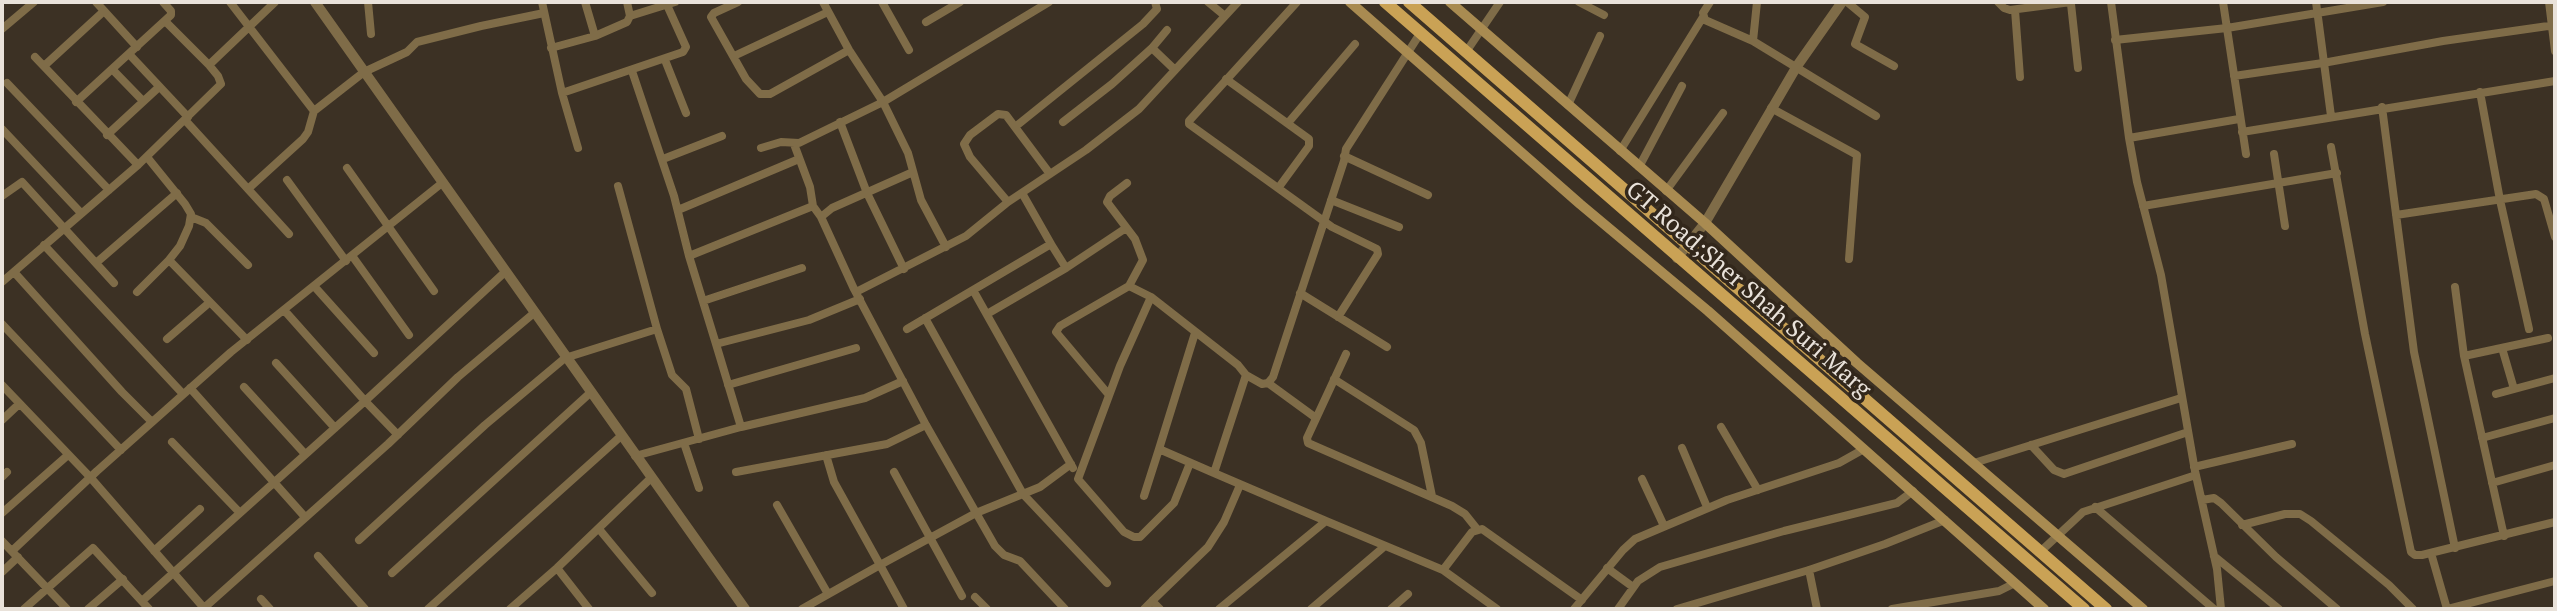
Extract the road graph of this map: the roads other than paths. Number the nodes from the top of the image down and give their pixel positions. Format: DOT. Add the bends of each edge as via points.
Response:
graph roads {
  1 [pos="34,2"];
  2 [pos="96,2"];
  3 [pos="163,2"];
  4 [pos="230,2"];
  5 [pos="275,2"];
  6 [pos="315,2"];
  7 [pos="368,2"];
  8 [pos="542,2"];
  9 [pos="585,2"];
  10 [pos="627,2"];
  11 [pos="738,2"];
  12 [pos="823,2"];
  13 [pos="882,2"];
  14 [pos="960,2"];
  15 [pos="1049,2"];
  16 [pos="1155,2"];
  17 [pos="1208,2"];
  18 [pos="1238,2"];
  19 [pos="1297,2"];
  20 [pos="1350,2"];
  21 [pos="1385,2"];
  22 [pos="1409,2"];
  23 [pos="1500,2"];
  24 [pos="1579,2"];
  25 [pos="1710,2"];
  26 [pos="1757,2"];
  27 [pos="1844,2"];
  28 [pos="1998,2"];
  29 [pos="2110,2"];
  30 [pos="2223,2"];
  31 [pos="2316,2"];
  32 [pos="2383,2"];
  33 [pos="2549,2"];
  34 [pos="2071,3"];
  35 [pos="671,4"];
  36 [pos="1457,4"];
  37 [pos="2015,10"];
  38 [pos="104,11"];
  39 [pos="828,12"];
  40 [pos="2317,12"];
  41 [pos="544,13"];
  42 [pos="1604,15"];
  43 [pos="630,16"];
  44 [pos="1225,16"];
  45 [pos="1703,18"];
  46 [pos="165,21"];
  47 [pos="926,22"];
  48 [pos="2554,25"];
  49 [pos="250,26"];
  50 [pos="2,28"];
  51 [pos="1481,28"];
  52 [pos="2227,28"];
  53 [pos="1167,30"];
  54 [pos="1421,32"];
  55 [pos="371,34"];
  56 [pos="595,36"];
  57 [pos="1600,36"];
  58 [pos="2115,40"];
  59 [pos="1753,41"];
  60 [pos="1355,44"];
  61 [pos="137,47"];
  62 [pos="551,48"];
  63 [pos="1152,48"];
  64 [pos="849,50"];
  65 [pos="909,50"];
  66 [pos="2555,51"];
  67 [pos="1408,52"];
  68 [pos="1466,52"];
  69 [pos="129,54"];
  70 [pos="734,56"];
  71 [pos="35,57"];
  72 [pos="665,60"];
  73 [pos="2323,63"];
  74 [pos="209,65"];
  75 [pos="44,66"];
  76 [pos="1797,66"];
  77 [pos="1894,66"];
  78 [pos="2078,68"];
  79 [pos="112,69"];
  80 [pos="1175,70"];
  81 [pos="632,71"];
  82 [pos="364,72"];
  83 [pos="2234,76"];
  84 [pos="2020,77"];
  85 [pos="1226,79"];
  86 [pos="2555,80"];
  87 [pos="7,83"];
  88 [pos="1682,86"];
  89 [pos="159,87"];
  90 [pos="2480,92"];
  91 [pos="562,93"];
  92 [pos="76,102"];
  93 [pos="143,102"];
  94 [pos="883,102"];
  95 [pos="1568,105"];
  96 [pos="2382,107"];
  97 [pos="1771,108"];
  98 [pos="314,111"];
  99 [pos="687,113"];
  100 [pos="1723,113"];
  101 [pos="1876,116"];
  102 [pos="2331,116"];
  103 [pos="186,119"];
  104 [pos="2239,119"];
  105 [pos="840,122"];
  106 [pos="1063,122"];
  107 [pos="1288,123"];
  108 [pos="1015,127"];
  109 [pos="2,130"];
  110 [pos="2242,132"];
  111 [pos="107,135"];
  112 [pos="722,136"];
  113 [pos="2129,138"];
  114 [pos="794,144"];
  115 [pos="2331,147"];
  116 [pos="578,148"];
  117 [pos="761,148"];
  118 [pos="1620,151"];
  119 [pos="2246,153"];
  120 [pos="2274,153"];
  121 [pos="1344,156"];
  122 [pos="147,157"];
  123 [pos="663,159"];
  124 [pos="799,159"];
  125 [pos="138,165"];
  126 [pos="1639,167"];
  127 [pos="346,168"];
  128 [pos="914,172"];
  129 [pos="2337,173"];
  130 [pos="1049,174"];
  131 [pos="287,180"];
  132 [pos="442,183"];
  133 [pos="1127,183"];
  134 [pos="2277,183"];
  135 [pos="618,186"];
  136 [pos="1279,187"];
  137 [pos="248,189"];
  138 [pos="109,190"];
  139 [pos="1666,191"];
  140 [pos="867,192"];
  141 [pos="177,193"];
  142 [pos="1022,193"];
  143 [pos="1427,195"];
  144 [pos="2,196"];
  145 [pos="1331,200"];
  146 [pos="2500,200"];
  147 [pos="1008,202"];
  148 [pos="813,205"];
  149 [pos="2143,206"];
  150 [pos="678,210"];
  151 [pos="81,213"];
  152 [pos="2396,215"];
  153 [pos="191,217"];
  154 [pos="821,217"];
  155 [pos="1324,220"];
  156 [pos="1705,223"];
  157 [pos="2285,226"];
  158 [pos="64,227"];
  159 [pos="1399,227"];
  160 [pos="388,228"];
  161 [pos="1126,228"];
  162 [pos="289,234"];
  163 [pos="2555,237"];
  164 [pos="1051,244"];
  165 [pos="44,245"];
  166 [pos="1688,246"];
  167 [pos="946,247"];
  168 [pos="689,256"];
  169 [pos="1677,258"];
  170 [pos="350,259"];
  171 [pos="1849,259"];
  172 [pos="169,260"];
  173 [pos="96,263"];
  174 [pos="247,265"];
  175 [pos="802,268"];
  176 [pos="1066,268"];
  177 [pos="904,269"];
  178 [pos="14,272"];
  179 [pos="505,272"];
  180 [pos="2,282"];
  181 [pos="114,283"];
  182 [pos="314,286"];
  183 [pos="1129,286"];
  184 [pos="2455,287"];
  185 [pos="973,290"];
  186 [pos="434,291"];
  187 [pos="137,292"];
  188 [pos="1300,293"];
  189 [pos="858,296"];
  190 [pos="1150,298"];
  191 [pos="703,301"];
  192 [pos="210,302"];
  193 [pos="284,310"];
  194 [pos="534,313"];
  195 [pos="987,314"];
  196 [pos="1338,317"];
  197 [pos="925,318"];
  198 [pos="2,324"];
  199 [pos="657,329"];
  200 [pos="907,329"];
  201 [pos="2529,329"];
  202 [pos="1195,333"];
  203 [pos="409,335"];
  204 [pos="2548,338"];
  205 [pos="167,339"];
  206 [pos="247,340"];
  207 [pos="716,344"];
  208 [pos="1387,346"];
  209 [pos="856,348"];
  210 [pos="2502,348"];
  211 [pos="374,353"];
  212 [pos="1346,354"];
  213 [pos="2464,356"];
  214 [pos="565,358"];
  215 [pos="276,363"];
  216 [pos="1246,375"];
  217 [pos="1334,379"];
  218 [pos="2555,379"];
  219 [pos="903,381"];
  220 [pos="1268,383"];
  221 [pos="2,385"];
  222 [pos="728,385"];
  223 [pos="244,387"];
  224 [pos="190,388"];
  225 [pos="2514,389"];
  226 [pos="590,393"];
  227 [pos="183,394"];
  228 [pos="2496,394"];
  229 [pos="1109,395"];
  230 [pos="2181,398"];
  231 [pos="365,401"];
  232 [pos="19,404"];
  233 [pos="1316,418"];
  234 [pos="2555,418"];
  235 [pos="2,420"];
  236 [pos="152,422"];
  237 [pos="926,425"];
  238 [pos="741,427"];
  239 [pos="1721,427"];
  240 [pos="335,428"];
  241 [pos="2188,432"];
  242 [pos="398,435"];
  243 [pos="621,436"];
  244 [pos="2482,438"];
  245 [pos="699,439"];
  246 [pos="172,442"];
  247 [pos="684,443"];
  248 [pos="2292,444"];
  249 [pos="2031,445"];
  250 [pos="1682,448"];
  251 [pos="1864,449"];
  252 [pos="121,450"];
  253 [pos="1159,450"];
  254 [pos="305,454"];
  255 [pos="68,455"];
  256 [pos="826,455"];
  257 [pos="635,456"];
  258 [pos="1190,463"];
  259 [pos="1974,463"];
  260 [pos="1071,464"];
  261 [pos="2555,465"];
  262 [pos="2195,471"];
  263 [pos="736,472"];
  264 [pos="894,472"];
  265 [pos="1214,473"];
  266 [pos="1078,476"];
  267 [pos="90,477"];
  268 [pos="650,479"];
  269 [pos="1642,479"];
  270 [pos="273,483"];
  271 [pos="2492,483"];
  272 [pos="1240,485"];
  273 [pos="699,488"];
  274 [pos="1758,490"];
  275 [pos="1913,491"];
  276 [pos="1023,494"];
  277 [pos="1144,496"];
  278 [pos="1432,496"];
  279 [pos="2202,500"];
  280 [pos="777,505"];
  281 [pos="1707,507"];
  282 [pos="2095,507"];
  283 [pos="200,509"];
  284 [pos="2,513"];
  285 [pos="240,513"];
  286 [pos="976,513"];
  287 [pos="304,517"];
  288 [pos="1945,520"];
  289 [pos="1326,521"];
  290 [pos="2555,522"];
  291 [pos="2242,525"];
  292 [pos="1664,526"];
  293 [pos="1477,529"];
  294 [pos="598,530"];
  295 [pos="2057,534"];
  296 [pos="2504,536"];
  297 [pos="928,538"];
  298 [pos="359,540"];
  299 [pos="2,541"];
  300 [pos="1385,546"];
  301 [pos="2455,548"];
  302 [pos="154,551"];
  303 [pos="2040,552"];
  304 [pos="2431,553"];
  305 [pos="15,554"];
  306 [pos="318,556"];
  307 [pos="2214,556"];
  308 [pos="880,565"];
  309 [pos="557,568"];
  310 [pos="1607,568"];
  311 [pos="1443,570"];
  312 [pos="1809,570"];
  313 [pos="2,572"];
  314 [pos="173,573"];
  315 [pos="392,573"];
  316 [pos="123,579"];
  317 [pos="2555,581"];
  318 [pos="1107,583"];
  319 [pos="2015,583"];
  320 [pos="47,587"];
  321 [pos="1633,587"];
  322 [pos="652,593"];
  323 [pos="828,594"];
  324 [pos="1408,594"];
  325 [pos="962,596"];
  326 [pos="975,597"];
  327 [pos="261,599"];
  328 [pos="1582,600"];
  329 [pos="142,601"];
  330 [pos="1152,601"];
  331 [pos="1494,608"];
  332 [pos="24,609"];
  333 [pos="67,609"];
  334 [pos="88,609"];
  335 [pos="149,609"];
  336 [pos="203,609"];
  337 [pos="270,609"];
  338 [pos="366,609"];
  339 [pos="428,609"];
  340 [pos="510,609"];
  341 [pos="589,609"];
  342 [pos="745,609"];
  343 [pos="802,609"];
  344 [pos="904,609"];
  345 [pos="987,609"];
  346 [pos="1065,609"];
  347 [pos="1144,609"];
  348 [pos="1160,609"];
  349 [pos="1219,609"];
  350 [pos="1311,609"];
  351 [pos="1391,609"];
  352 [pos="1574,609"];
  353 [pos="1618,609"];
  354 [pos="1677,609"];
  355 [pos="1817,609"];
  356 [pos="1892,609"];
  357 [pos="2044,609"];
  358 [pos="2084,609"];
  359 [pos="2106,609"];
  360 [pos="2143,609"];
  361 [pos="2214,609"];
  362 [pos="2221,609"];
  363 [pos="2279,609"];
  364 [pos="2337,609"];
  365 [pos="2413,609"];
  366 [pos="2447,609"];
  1 -- 50 [label="street"];
  2 -- 38 [label="street"];
  3 -- 46 [label="street" via="172,12"];
  4 -- 49 [label="street"];
  5 -- 49 [label="street"];
  6 -- 82 [label="street"];
  7 -- 55 [label="street"];
  8 -- 41 [label="street"];
  9 -- 56 [label="street"];
  10 -- 43 [label="street"];
  11 -- 70 [label="street" via="711,17"];
  12 -- 39 [label="street"];
  13 -- 65 [label="street"];
  14 -- 47 [label="street"];
  15 -- 94 [label="street"];
  16 -- 108 [label="street" via="1157,9 1143,24"];
  17 -- 44 [label="street"];
  18 -- 44 [label="street"];
  19 -- 85 [label="street"];
  20 -- 67 [label="main road"];
  21 -- 54 [label="main road, GT Road;Sher Shah Suri Marg"];
  22 -- 68 [label="main road, GT Road;Sher Shah Suri Marg"];
  23 -- 51 [label="street"];
  24 -- 42 [label="street"];
  25 -- 45 [label="street"];
  26 -- 59 [label="street"];
  27 -- 76 [label="street"];
  27 -- 77 [label="street" via="1865,17 1855,44"];
  28 -- 37 [label="street"];
  29 -- 58 [label="street"];
  30 -- 52 [label="street"];
  31 -- 40 [label="street"];
  32 -- 40 [label="street"];
  33 -- 48 [label="street"];
  34 -- 37 [label="street"];
  34 -- 78 [label="street"];
  35 -- 43 [label="street"];
  35 -- 72 [label="street" via="686,47"];
  36 -- 51 [label="main road"];
  37 -- 84 [label="street"];
  38 -- 61 [label="street"];
  38 -- 75 [label="street"];
  39 -- 64 [label="street"];
  39 -- 70 [label="street"];
  40 -- 52 [label="street"];
  40 -- 73 [label="street"];
  41 -- 62 [label="street"];
  41 -- 82 [label="street" via="417,42 407,52"];
  43 -- 56 [label="street" via="624,24"];
  44 -- 80 [label="street"];
  45 -- 59 [label="street"];
  45 -- 118 [label="street"];
  46 -- 61 [label="street"];
  46 -- 74 [label="street"];
  48 -- 66 [label="street"];
  48 -- 73 [label="street"];
  49 -- 74 [label="street"];
  49 -- 98 [label="street"];
  51 -- 68 [label="street"];
  51 -- 95 [label="main road"];
  52 -- 58 [label="street"];
  52 -- 83 [label="street"];
  53 -- 63 [label="street"];
  54 -- 67 [label="street"];
  54 -- 169 [label="main road, GT Road;Sher Shah Suri Marg"];
  56 -- 62 [label="street"];
  57 -- 95 [label="street"];
  58 -- 113 [label="street"];
  59 -- 76 [label="street"];
  60 -- 107 [label="street"];
  61 -- 69 [label="street"];
  62 -- 91 [label="street"];
  63 -- 80 [label="street"];
  63 -- 106 [label="street"];
  64 -- 70 [label="street" via="764,95 751,87"];
  64 -- 94 [label="street"];
  67 -- 121 [label="street"];
  67 -- 251 [label="main road"];
  68 -- 166 [label="main road, GT Road;Sher Shah Suri Marg"];
  69 -- 79 [label="street"];
  69 -- 89 [label="street"];
  71 -- 75 [label="street"];
  72 -- 81 [label="street"];
  72 -- 99 [label="street"];
  73 -- 83 [label="street"];
  73 -- 102 [label="street"];
  74 -- 103 [label="street" via="221,84"];
  75 -- 92 [label="street"];
  76 -- 97 [label="street"];
  76 -- 101 [label="street"];
  79 -- 92 [label="street"];
  79 -- 93 [label="street"];
  80 -- 130 [label="street" via="1139,109"];
  81 -- 91 [label="street"];
  81 -- 123 [label="street"];
  82 -- 98 [label="street"];
  82 -- 132 [label="street"];
  83 -- 104 [label="street"];
  85 -- 107 [label="street"];
  85 -- 136 [label="street" via="1189,124"];
  86 -- 90 [label="street"];
  87 -- 138 [label="street"];
  88 -- 126 [label="street"];
  89 -- 93 [label="street"];
  89 -- 103 [label="street"];
  90 -- 96 [label="street"];
  90 -- 146 [label="street"];
  91 -- 116 [label="street"];
  92 -- 111 [label="street"];
  93 -- 111 [label="street"];
  94 -- 105 [label="street"];
  94 -- 128 [label="street"];
  95 -- 118 [label="main road"];
  96 -- 102 [label="street"];
  96 -- 152 [label="street"];
  97 -- 156 [label="street"];
  97 -- 171 [label="street" via="1857,155"];
  98 -- 137 [label="street" via="303,139"];
  100 -- 139 [label="street"];
  102 -- 110 [label="street"];
  103 -- 122 [label="street"];
  103 -- 137 [label="street"];
  104 -- 110 [label="street"];
  104 -- 113 [label="street"];
  105 -- 114 [label="street"];
  105 -- 140 [label="street"];
  107 -- 136 [label="street" via="1310,144"];
  108 -- 130 [label="street"];
  108 -- 147 [label="street" via="1000,113 964,144"];
  109 -- 151 [label="street"];
  110 -- 119 [label="street"];
  111 -- 125 [label="street"];
  112 -- 123 [label="street"];
  113 -- 149 [label="street"];
  114 -- 117 [label="street" via="781,142"];
  114 -- 124 [label="street"];
  115 -- 129 [label="street"];
  118 -- 126 [label="main road"];
  120 -- 134 [label="street"];
  121 -- 143 [label="street"];
  121 -- 145 [label="street"];
  122 -- 125 [label="street"];
  122 -- 141 [label="street"];
  123 -- 150 [label="street"];
  124 -- 148 [label="street"];
  124 -- 150 [label="street"];
  125 -- 138 [label="street"];
  126 -- 139 [label="main road"];
  127 -- 160 [label="street"];
  128 -- 140 [label="street"];
  128 -- 167 [label="street" via="921,200"];
  129 -- 134 [label="street"];
  129 -- 304 [label="street" via="2408,545 2415,555"];
  130 -- 142 [label="street"];
  131 -- 170 [label="street"];
  132 -- 160 [label="street"];
  132 -- 179 [label="street"];
  133 -- 161 [label="street" via="1107,202"];
  134 -- 149 [label="street"];
  134 -- 157 [label="street"];
  135 -- 199 [label="street"];
  136 -- 155 [label="street"];
  137 -- 162 [label="street"];
  138 -- 151 [label="street"];
  139 -- 156 [label="main road"];
  140 -- 154 [label="street"];
  140 -- 177 [label="street"];
  141 -- 153 [label="street"];
  141 -- 173 [label="street"];
  142 -- 147 [label="street"];
  142 -- 164 [label="street"];
  144 -- 158 [label="street" via="22,182"];
  145 -- 155 [label="street"];
  145 -- 159 [label="street"];
  146 -- 152 [label="street"];
  146 -- 163 [label="street" via="2541,196"];
  146 -- 201 [label="street"];
  147 -- 167 [label="street"];
  148 -- 154 [label="street"];
  148 -- 168 [label="street"];
  149 -- 230 [label="street" via="2161,275"];
  150 -- 168 [label="street"];
  151 -- 158 [label="street"];
  152 -- 301 [label="street" via="2414,352"];
  153 -- 172 [label="street"];
  153 -- 174 [label="street" via="206,223"];
  154 -- 189 [label="street"];
  155 -- 188 [label="street"];
  155 -- 196 [label="street" via="1378,252"];
  156 -- 166 [label="street"];
  156 -- 259 [label="main road"];
  158 -- 165 [label="street"];
  158 -- 173 [label="street"];
  160 -- 170 [label="street"];
  160 -- 186 [label="street"];
  161 -- 176 [label="street"];
  161 -- 183 [label="street" via="1143,257"];
  164 -- 176 [label="street"];
  164 -- 185 [label="street"];
  165 -- 178 [label="street"];
  165 -- 227 [label="street"];
  166 -- 169 [label="street"];
  166 -- 303 [label="main road, GT Road;Sher Shah Suri Marg"];
  167 -- 177 [label="street"];
  168 -- 191 [label="street"];
  169 -- 358 [label="main road, GT Road;Sher Shah Suri Marg"];
  170 -- 182 [label="street"];
  170 -- 203 [label="street"];
  172 -- 187 [label="street"];
  172 -- 192 [label="street"];
  173 -- 181 [label="street"];
  175 -- 191 [label="street"];
  176 -- 195 [label="street"];
  177 -- 189 [label="street"];
  178 -- 180 [label="street"];
  178 -- 236 [label="street"];
  179 -- 194 [label="street"];
  179 -- 231 [label="street"];
  182 -- 193 [label="street"];
  182 -- 211 [label="street"];
  183 -- 190 [label="street"];
  183 -- 229 [label="street" via="1056,331"];
  184 -- 213 [label="street"];
  185 -- 195 [label="street"];
  185 -- 197 [label="street"];
  188 -- 196 [label="street"];
  188 -- 220 [label="street"];
  189 -- 207 [label="street" via="809,320"];
  189 -- 219 [label="street"];
  190 -- 202 [label="street"];
  190 -- 229 [label="street"];
  191 -- 207 [label="street"];
  192 -- 205 [label="street"];
  192 -- 206 [label="street"];
  193 -- 206 [label="street"];
  193 -- 231 [label="street"];
  194 -- 214 [label="street"];
  194 -- 242 [label="street"];
  195 -- 260 [label="street"];
  196 -- 208 [label="street"];
  197 -- 200 [label="street"];
  197 -- 276 [label="street"];
  198 -- 252 [label="street"];
  199 -- 214 [label="street"];
  199 -- 245 [label="street" via="674,379 687,393"];
  202 -- 216 [label="street"];
  202 -- 253 [label="street"];
  204 -- 210 [label="street"];
  206 -- 224 [label="street"];
  207 -- 222 [label="street"];
  209 -- 222 [label="street"];
  210 -- 213 [label="street"];
  210 -- 225 [label="street"];
  212 -- 217 [label="street"];
  213 -- 244 [label="street"];
  214 -- 226 [label="street"];
  214 -- 298 [label="street"];
  215 -- 240 [label="street"];
  216 -- 220 [label="street"];
  216 -- 265 [label="street"];
  217 -- 233 [label="street"];
  217 -- 278 [label="street" via="1414,430"];
  218 -- 225 [label="street"];
  219 -- 237 [label="street"];
  219 -- 238 [label="street" via="864,398"];
  220 -- 233 [label="street"];
  221 -- 232 [label="street"];
  222 -- 238 [label="street"];
  223 -- 254 [label="street"];
  224 -- 227 [label="street"];
  224 -- 270 [label="street"];
  225 -- 228 [label="street"];
  226 -- 243 [label="street"];
  226 -- 315 [label="street"];
  227 -- 236 [label="street"];
  229 -- 266 [label="street"];
  230 -- 241 [label="street"];
  230 -- 249 [label="street"];
  231 -- 240 [label="street"];
  231 -- 242 [label="street"];
  232 -- 235 [label="street"];
  232 -- 255 [label="street"];
  233 -- 278 [label="street" via="1307,438 1311,446"];
  234 -- 244 [label="street"];
  236 -- 252 [label="street"];
  237 -- 256 [label="street" via="887,444"];
  237 -- 286 [label="street"];
  238 -- 245 [label="street"];
  239 -- 274 [label="street"];
  240 -- 254 [label="street"];
  241 -- 249 [label="street" via="2064,474 2054,470"];
  241 -- 262 [label="street"];
  242 -- 287 [label="street"];
  243 -- 257 [label="street"];
  243 -- 339 [label="street"];
  244 -- 271 [label="street"];
  245 -- 247 [label="street"];
  246 -- 285 [label="street"];
  247 -- 257 [label="street"];
  247 -- 273 [label="street"];
  248 -- 262 [label="street"];
  249 -- 259 [label="street"];
  250 -- 281 [label="street"];
  251 -- 274 [label="street"];
  251 -- 275 [label="main road"];
  252 -- 267 [label="street"];
  253 -- 258 [label="street"];
  253 -- 277 [label="street"];
  254 -- 270 [label="street"];
  255 -- 267 [label="street"];
  255 -- 284 [label="street"];
  256 -- 263 [label="street"];
  256 -- 308 [label="street" via="834,482"];
  257 -- 268 [label="street"];
  258 -- 265 [label="street"];
  258 -- 266 [label="street" via="1169,510 1146,533 1134,537 1109,516"];
  259 -- 295 [label="main road"];
  260 -- 266 [label="street"];
  260 -- 276 [label="street"];
  261 -- 271 [label="street"];
  262 -- 279 [label="street"];
  262 -- 282 [label="street"];
  264 -- 297 [label="street"];
  265 -- 272 [label="street"];
  267 -- 302 [label="street"];
  267 -- 305 [label="street"];
  268 -- 294 [label="street"];
  268 -- 342 [label="street"];
  269 -- 292 [label="street"];
  270 -- 285 [label="street"];
  270 -- 287 [label="street"];
  271 -- 296 [label="street"];
  272 -- 289 [label="street"];
  272 -- 330 [label="street" via="1208,547"];
  274 -- 281 [label="street"];
  275 -- 288 [label="main road"];
  275 -- 321 [label="street" via="1897,503 1660,567"];
  276 -- 286 [label="street"];
  276 -- 318 [label="street"];
  278 -- 293 [label="street" via="1458,509"];
  279 -- 291 [label="street" via="2216,499"];
  279 -- 307 [label="street"];
  280 -- 323 [label="street"];
  281 -- 292 [label="street"];
  282 -- 295 [label="street"];
  282 -- 361 [label="street"];
  283 -- 302 [label="street"];
  285 -- 314 [label="street"];
  286 -- 297 [label="street"];
  286 -- 346 [label="street" via="999,551 1020,561"];
  287 -- 336 [label="street"];
  288 -- 312 [label="street"];
  288 -- 319 [label="main road"];
  289 -- 300 [label="street"];
  289 -- 349 [label="street"];
  290 -- 296 [label="street"];
  291 -- 364 [label="street"];
  291 -- 365 [label="street" via="2300,514"];
  292 -- 310 [label="street" via="1631,541"];
  293 -- 311 [label="street"];
  293 -- 328 [label="street" via="1485,530"];
  294 -- 309 [label="street"];
  294 -- 322 [label="street"];
  295 -- 303 [label="street"];
  295 -- 360 [label="main road"];
  296 -- 301 [label="street"];
  297 -- 308 [label="street"];
  297 -- 325 [label="street"];
  299 -- 305 [label="street"];
  300 -- 311 [label="street"];
  300 -- 350 [label="street"];
  301 -- 304 [label="street"];
  302 -- 314 [label="street"];
  303 -- 359 [label="main road, GT Road;Sher Shah Suri Marg"];
  304 -- 366 [label="street"];
  305 -- 313 [label="street"];
  305 -- 320 [label="street"];
  306 -- 338 [label="street"];
  307 -- 362 [label="street"];
  307 -- 363 [label="street"];
  308 -- 323 [label="street"];
  308 -- 344 [label="street"];
  309 -- 340 [label="street"];
  309 -- 341 [label="street"];
  310 -- 321 [label="street"];
  310 -- 328 [label="street"];
  311 -- 331 [label="street"];
  312 -- 354 [label="street"];
  312 -- 355 [label="street"];
  314 -- 329 [label="street"];
  314 -- 336 [label="street"];
  316 -- 320 [label="street" via="93,548"];
  316 -- 329 [label="street"];
  316 -- 334 [label="street"];
  317 -- 366 [label="street"];
  319 -- 356 [label="street" via="1999,591"];
  319 -- 357 [label="main road"];
  320 -- 332 [label="street"];
  320 -- 333 [label="street"];
  321 -- 353 [label="street"];
  323 -- 343 [label="street"];
  324 -- 351 [label="street"];
  326 -- 345 [label="street"];
  327 -- 337 [label="street"];
  328 -- 352 [label="street"];
  329 -- 335 [label="street"];
  330 -- 347 [label="street"];
  330 -- 348 [label="street"];
}
